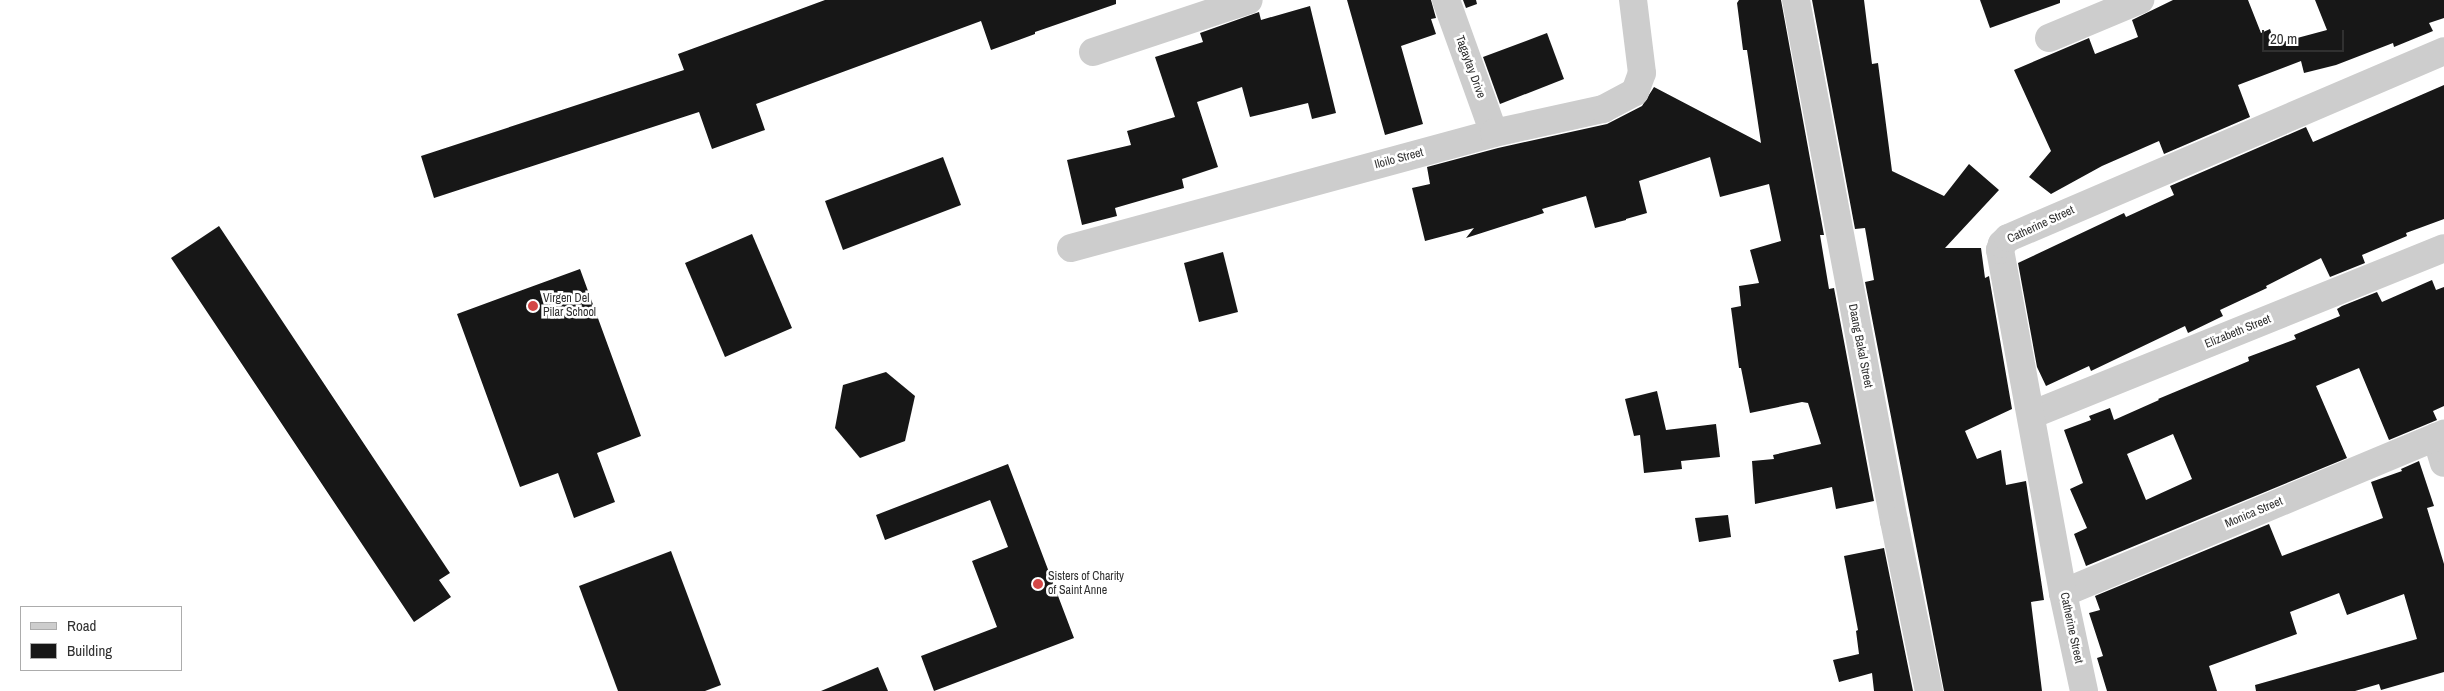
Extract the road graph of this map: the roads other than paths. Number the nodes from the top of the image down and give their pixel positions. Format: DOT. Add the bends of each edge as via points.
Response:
graph roads {
  1 [pos="1446,0"];
  2 [pos="1633,0"];
  3 [pos="1796,0"];
  4 [pos="2140,0"];
  5 [pos="1239,1"];
  6 [pos="2049,38"];
  7 [pos="2444,51"];
  8 [pos="1093,52"];
  9 [pos="1494,133"];
  10 [pos="1071,248"];
  11 [pos="2444,248"];
  12 [pos="2032,415"];
  13 [pos="2440,435"];
  14 [pos="2444,463"];
  15 [pos="2064,593"];
  16 [pos="1929,691"];
  17 [pos="2084,691"];
  1 -- 9 [label="street, Tagaytay Drive"];
  2 -- 9 [label="street, Iloilo Street" via="1642,72 1635,92 1603,109"];
  3 -- 16 [label="street, Daang Bakal Street"];
  4 -- 6 [label="street"];
  5 -- 8 [label="street"];
  7 -- 12 [label="street, Catherine Street" via="2008,238 2000,250"];
  9 -- 10 [label="street, Iloilo Street"];
  11 -- 12 [label="street, Elizabeth Street"];
  12 -- 15 [label="street, Catherine Street"];
  13 -- 14 [label="street"];
  13 -- 15 [label="street, Monica Street"];
  15 -- 17 [label="street, Catherine Street"];
}
